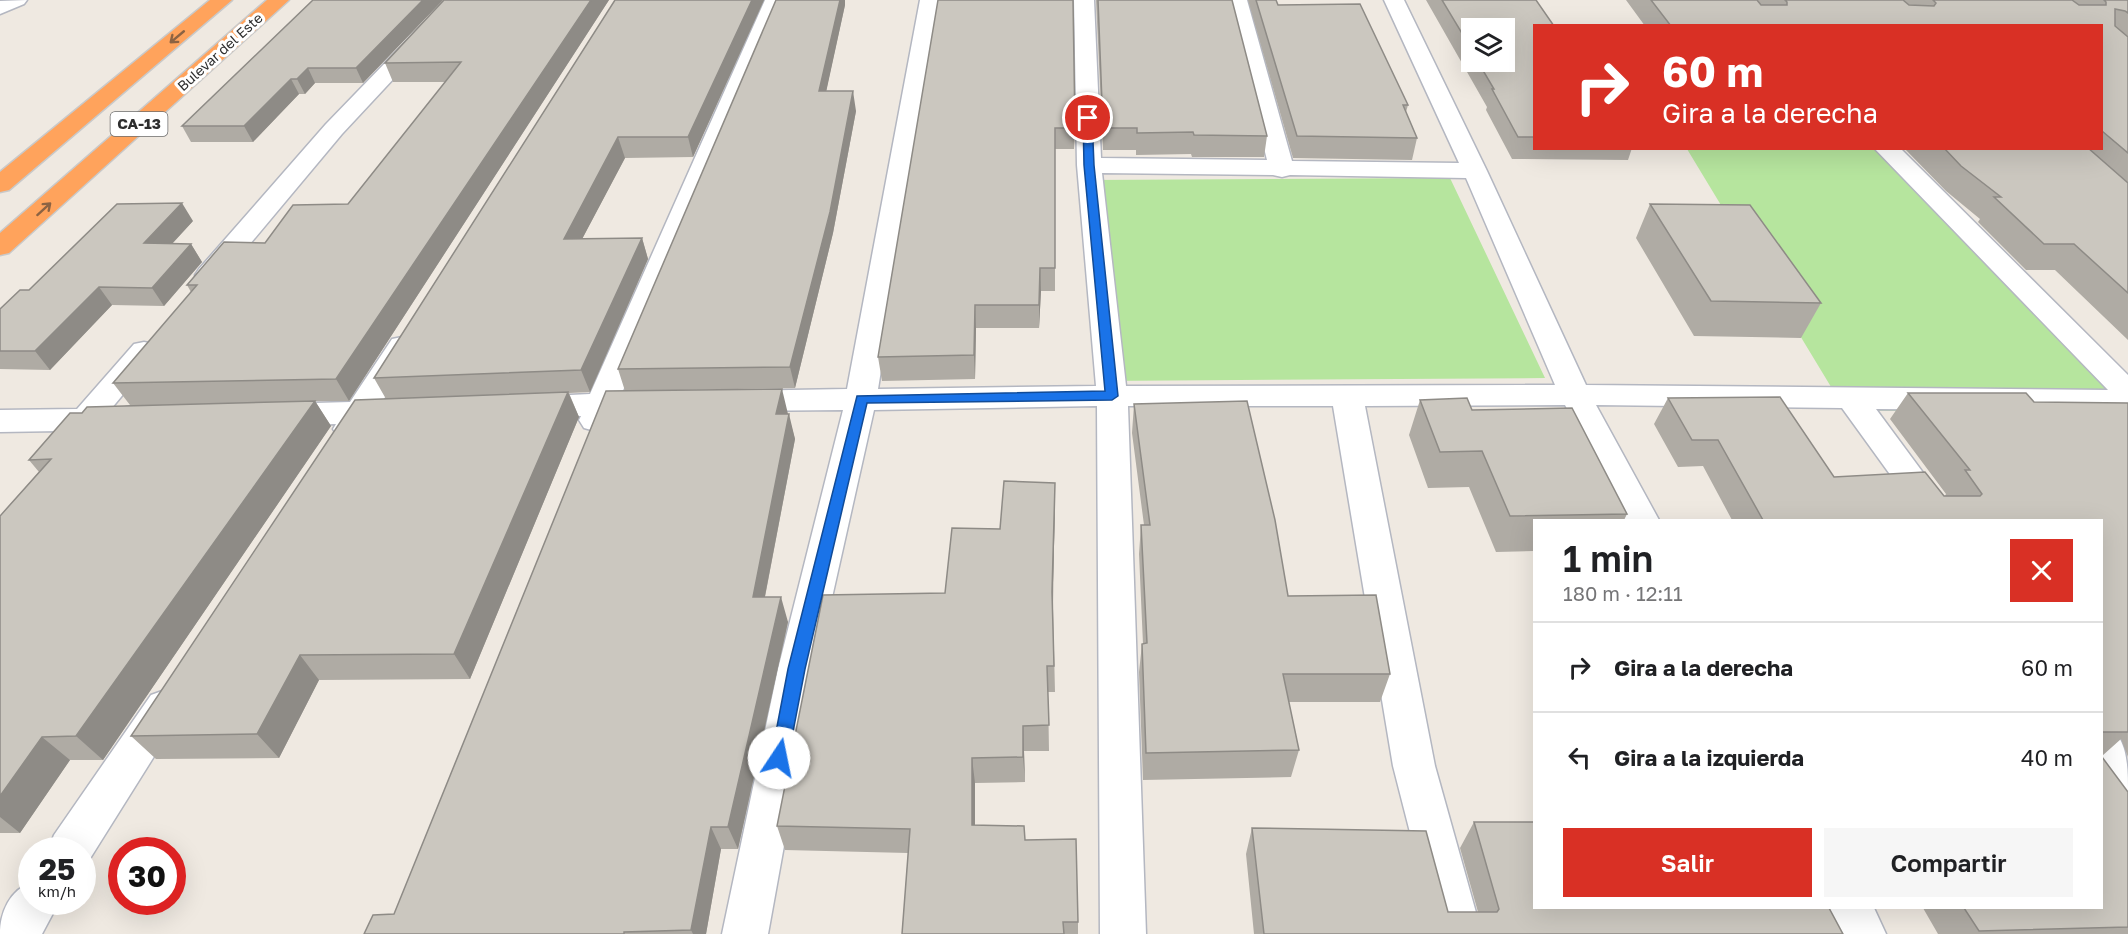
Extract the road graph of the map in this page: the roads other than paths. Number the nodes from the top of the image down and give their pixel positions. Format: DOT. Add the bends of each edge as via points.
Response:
graph roads {
  1 [pos="17,0"];
  2 [pos="222,0"];
  3 [pos="279,0"];
  4 [pos="457,0"];
  5 [pos="775,0"];
  6 [pos="930,0"];
  7 [pos="1084,0"];
  8 [pos="1237,0"];
  9 [pos="1394,0"];
  10 [pos="0,8"];
  11 [pos="1888,150"];
  12 [pos="1089,165"];
  13 [pos="1282,170"];
  14 [pos="1476,171"];
  15 [pos="0,185"];
  16 [pos="0,248"];
  17 [pos="194,292"];
  18 [pos="416,324"];
  19 [pos="163,329"];
  20 [pos="2128,393"];
  21 [pos="1347,395"];
  22 [pos="1575,395"];
  23 [pos="1112,396"];
  24 [pos="861,399"];
  25 [pos="1852,399"];
  26 [pos="2128,401"];
  27 [pos="708,402"];
  28 [pos="672,403"];
  29 [pos="602,404"];
  30 [pos="498,408"];
  31 [pos="417,411"];
  32 [pos="359,413"];
  33 [pos="252,416"];
  34 [pos="133,418"];
  35 [pos="85,420"];
  36 [pos="0,421"];
  37 [pos="62,447"];
  38 [pos="584,448"];
  39 [pos="333,453"];
  40 [pos="1641,519"];
  41 [pos="1940,519"];
  42 [pos="182,682"];
  43 [pos="2103,741"];
  44 [pos="2128,776"];
  45 [pos="79,837"];
  46 [pos="1850,909"];
  47 [pos="27,915"];
  48 [pos="15,934"];
  49 [pos="745,934"];
  50 [pos="1123,934"];
  51 [pos="1459,934"];
  52 [pos="1863,934"];
  1 -- 10 [label="street"];
  2 -- 15 [label="highway, CA-13, one-way"];
  16 -- 3 [label="highway, Bulevar del Este / CA-13, one-way"];
  4 -- 17 [label="street" via="334,129"];
  5 -- 29 [label="street"];
  6 -- 24 [label="street"];
  7 -- 12 [label="street"];
  8 -- 13 [label="street"];
  9 -- 14 [label="street"];
  11 -- 20 [label="street"];
  12 -- 13 [label="street"];
  12 -- 23 [label="street"];
  13 -- 14 [label="street"];
  14 -- 22 [label="street"];
  18 -- 32 [label="street"];
  19 -- 35 [label="street"];
  21 -- 22 [label="street"];
  21 -- 23 [label="street"];
  21 -- 51 [label="street" via="1414,766"];
  22 -- 25 [label="street"];
  22 -- 40 [label="street"];
  23 -- 24 [label="street"];
  23 -- 50 [label="street"];
  24 -- 27 [label="street"];
  24 -- 49 [label="street" via="796,669"];
  25 -- 26 [label="street"];
  25 -- 41 [label="street"];
  28 -- 29 [label="street"];
  29 -- 30 [label="street"];
  29 -- 38 [label="street"];
  31 -- 32 [label="street"];
  32 -- 33 [label="street"];
  32 -- 39 [label="street"];
  34 -- 35 [label="street"];
  35 -- 36 [label="street"];
  35 -- 37 [label="street"];
  42 -- 45 [label="street"];
  43 -- 44 [label="street"];
  46 -- 52 [label="street"];
  47 -- 48 [label="street"];
}
